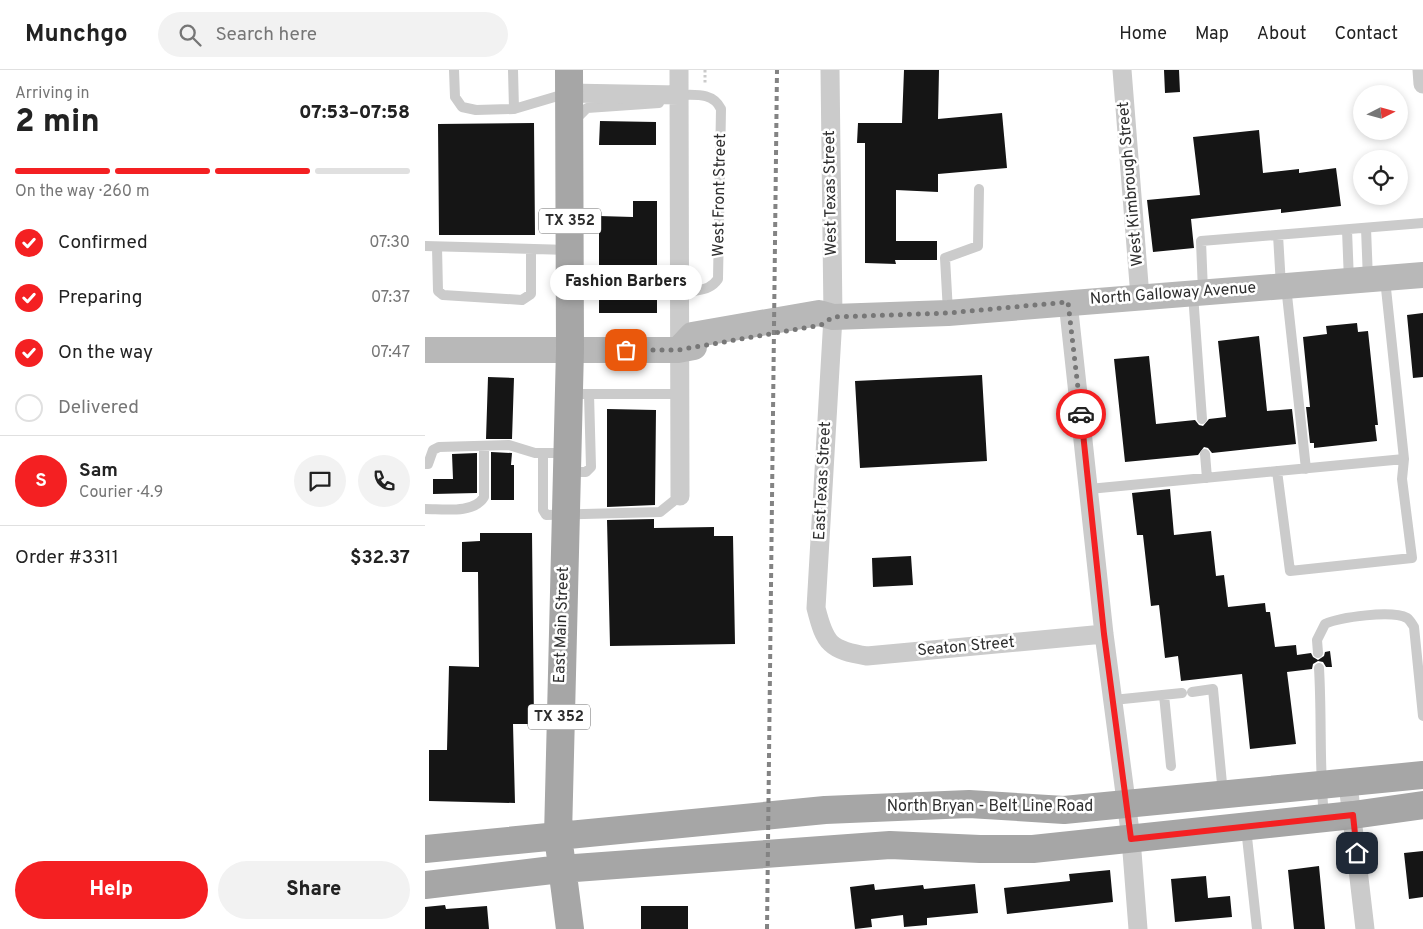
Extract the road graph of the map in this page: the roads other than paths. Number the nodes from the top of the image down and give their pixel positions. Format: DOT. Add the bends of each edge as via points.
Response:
graph roads {
  1 [pos="454,70"];
  2 [pos="513,70"];
  3 [pos="679,70"];
  4 [pos="830,70"];
  5 [pos="1122,70"];
  6 [pos="568,82"];
  7 [pos="679,99"];
  8 [pos="513,109"];
  9 [pos="569,127"];
  10 [pos="979,189"];
  11 [pos="1423,224"];
  12 [pos="1366,228"];
  13 [pos="1347,230"];
  14 [pos="1278,235"];
  15 [pos="425,246"];
  16 [pos="437,247"];
  17 [pos="531,249"];
  18 [pos="570,250"];
  19 [pos="1392,280"];
  20 [pos="1284,286"];
  21 [pos="1198,293"];
  22 [pos="1140,297"];
  23 [pos="1068,302"];
  24 [pos="678,303"];
  25 [pos="948,313"];
  26 [pos="833,317"];
  27 [pos="425,350"];
  28 [pos="570,350"];
  29 [pos="678,350"];
  30 [pos="579,394"];
  31 [pos="679,394"];
  32 [pos="1202,419"];
  33 [pos="484,446"];
  34 [pos="1205,454"];
  35 [pos="559,459"];
  36 [pos="1404,460"];
  37 [pos="425,464"];
  38 [pos="1305,469"];
  39 [pos="1277,471"];
  40 [pos="1207,478"];
  41 [pos="1089,489"];
  42 [pos="679,496"];
  43 [pos="425,510"];
  44 [pos="566,516"];
  45 [pos="1104,634"];
  46 [pos="829,643"];
  47 [pos="1317,653"];
  48 [pos="1319,668"];
  49 [pos="1164,695"];
  50 [pos="1113,700"];
  51 [pos="1423,716"];
  52 [pos="1171,766"];
  53 [pos="1423,776"];
  54 [pos="1348,784"];
  55 [pos="1321,786"];
  56 [pos="1223,796"];
  57 [pos="1127,804"];
  58 [pos="1423,805"];
  59 [pos="1353,815"];
  60 [pos="1324,818"];
  61 [pos="1246,827"];
  62 [pos="558,836"];
  63 [pos="1131,839"];
  64 [pos="425,849"];
  65 [pos="561,868"];
  66 [pos="425,885"];
  67 [pos="570,929"];
  68 [pos="1138,929"];
  69 [pos="1257,929"];
  70 [pos="1365,929"];
  1 -- 8 [label="lane" via="455,97 462,107"];
  2 -- 8 [label="lane"];
  3 -- 7 [label="street"];
  4 -- 26 [label="street, West Texas Street"];
  5 -- 22 [label="street, West Kimbrough Street"];
  6 -- 7 [label="street"];
  6 -- 8 [label="lane"];
  6 -- 9 [label="main road, TX 352"];
  7 -- 9 [label="lane, West Front Street" via="587,108"];
  7 -- 24 [label="street"];
  7 -- 24 [label="lane, West Front Street" via="705,95 713,98 721,109 718,279 710,288 688,292"];
  9 -- 18 [label="main road, TX 352"];
  10 -- 25 [label="lane" via="978,246 945,258"];
  11 -- 12 [label="lane"];
  12 -- 13 [label="lane"];
  12 -- 19 [label="lane"];
  13 -- 14 [label="lane"];
  13 -- 19 [label="lane"];
  14 -- 20 [label="lane"];
  14 -- 21 [label="lane" via="1201,242"];
  15 -- 16 [label="lane"];
  16 -- 17 [label="lane"];
  16 -- 17 [label="lane" via="438,291 443,295 522,300 531,294"];
  17 -- 18 [label="lane"];
  18 -- 28 [label="main road, TX 352"];
  19 -- 20 [label="main road, North Galloway Avenue"];
  19 -- 36 [label="lane"];
  20 -- 21 [label="main road, North Galloway Avenue"];
  20 -- 38 [label="lane"];
  21 -- 22 [label="main road, North Galloway Avenue"];
  21 -- 32 [label="lane"];
  22 -- 23 [label="main road, North Galloway Avenue"];
  23 -- 25 [label="main road, North Galloway Avenue"];
  23 -- 41 [label="street"];
  24 -- 29 [label="street"];
  25 -- 26 [label="main road, North Galloway Avenue"];
  26 -- 29 [label="main road, North Galloway Avenue" via="821,325"];
  26 -- 46 [label="street, EastTexas Street" via="816,608"];
  27 -- 28 [label="main road, North Galloway Avenue"];
  28 -- 29 [label="main road, North Galloway Avenue"];
  28 -- 30 [label="main road, East Main Street / TX 352"];
  29 -- 31 [label="street"];
  30 -- 31 [label="lane"];
  30 -- 35 [label="main road, East Main Street / TX 352"];
  31 -- 42 [label="street"];
  33 -- 35 [label="lane" via="509,445"];
  33 -- 37 [label="lane" via="439,447 433,450 428,464"];
  33 -- 43 [label="lane" via="484,497 480,504 468,508"];
  34 -- 40 [label="lane"];
  35 -- 44 [label="main road, East Main Street / TX 352"];
  36 -- 38 [label="lane"];
  36 -- 39 [label="lane" via="1402,478 1412,558 1289,571"];
  38 -- 39 [label="lane"];
  39 -- 40 [label="lane"];
  40 -- 41 [label="lane"];
  41 -- 45 [label="street"];
  42 -- 44 [label="lane" via="660,512"];
  44 -- 62 [label="main road, East Main Street / TX 352"];
  45 -- 46 [label="street, Seaton Street" via="867,656 847,652"];
  45 -- 50 [label="street"];
  47 -- 51 [label="lane" via="1317,640 1325,624 1334,619 1394,614 1409,619 1414,627"];
  48 -- 55 [label="lane" via="1323,721"];
  49 -- 50 [label="lane"];
  49 -- 52 [label="lane"];
  49 -- 56 [label="lane" via="1213,689"];
  50 -- 57 [label="street"];
  53 -- 54 [label="main road, North Bryan - Belt Line Road"];
  54 -- 55 [label="main road, North Bryan - Belt Line Road"];
  54 -- 59 [label="street"];
  55 -- 56 [label="main road, North Bryan - Belt Line Road"];
  55 -- 60 [label="lane"];
  56 -- 57 [label="main road, North Bryan - Belt Line Road"];
  57 -- 62 [label="main road, North Bryan - Belt Line Road" via="1064,810 969,804 825,810"];
  57 -- 63 [label="street"];
  58 -- 59 [label="main road"];
  59 -- 60 [label="main road"];
  59 -- 70 [label="street"];
  60 -- 61 [label="main road"];
  61 -- 63 [label="main road"];
  61 -- 69 [label="lane"];
  62 -- 64 [label="main road, North Bryan - Belt Line Road"];
  62 -- 65 [label="main road, East Main Street / TX 352"];
  63 -- 65 [label="main road" via="1010,850 890,845"];
  63 -- 68 [label="street"];
  65 -- 66 [label="main road"];
  65 -- 67 [label="main road, East Main Street / TX 352"];
}
